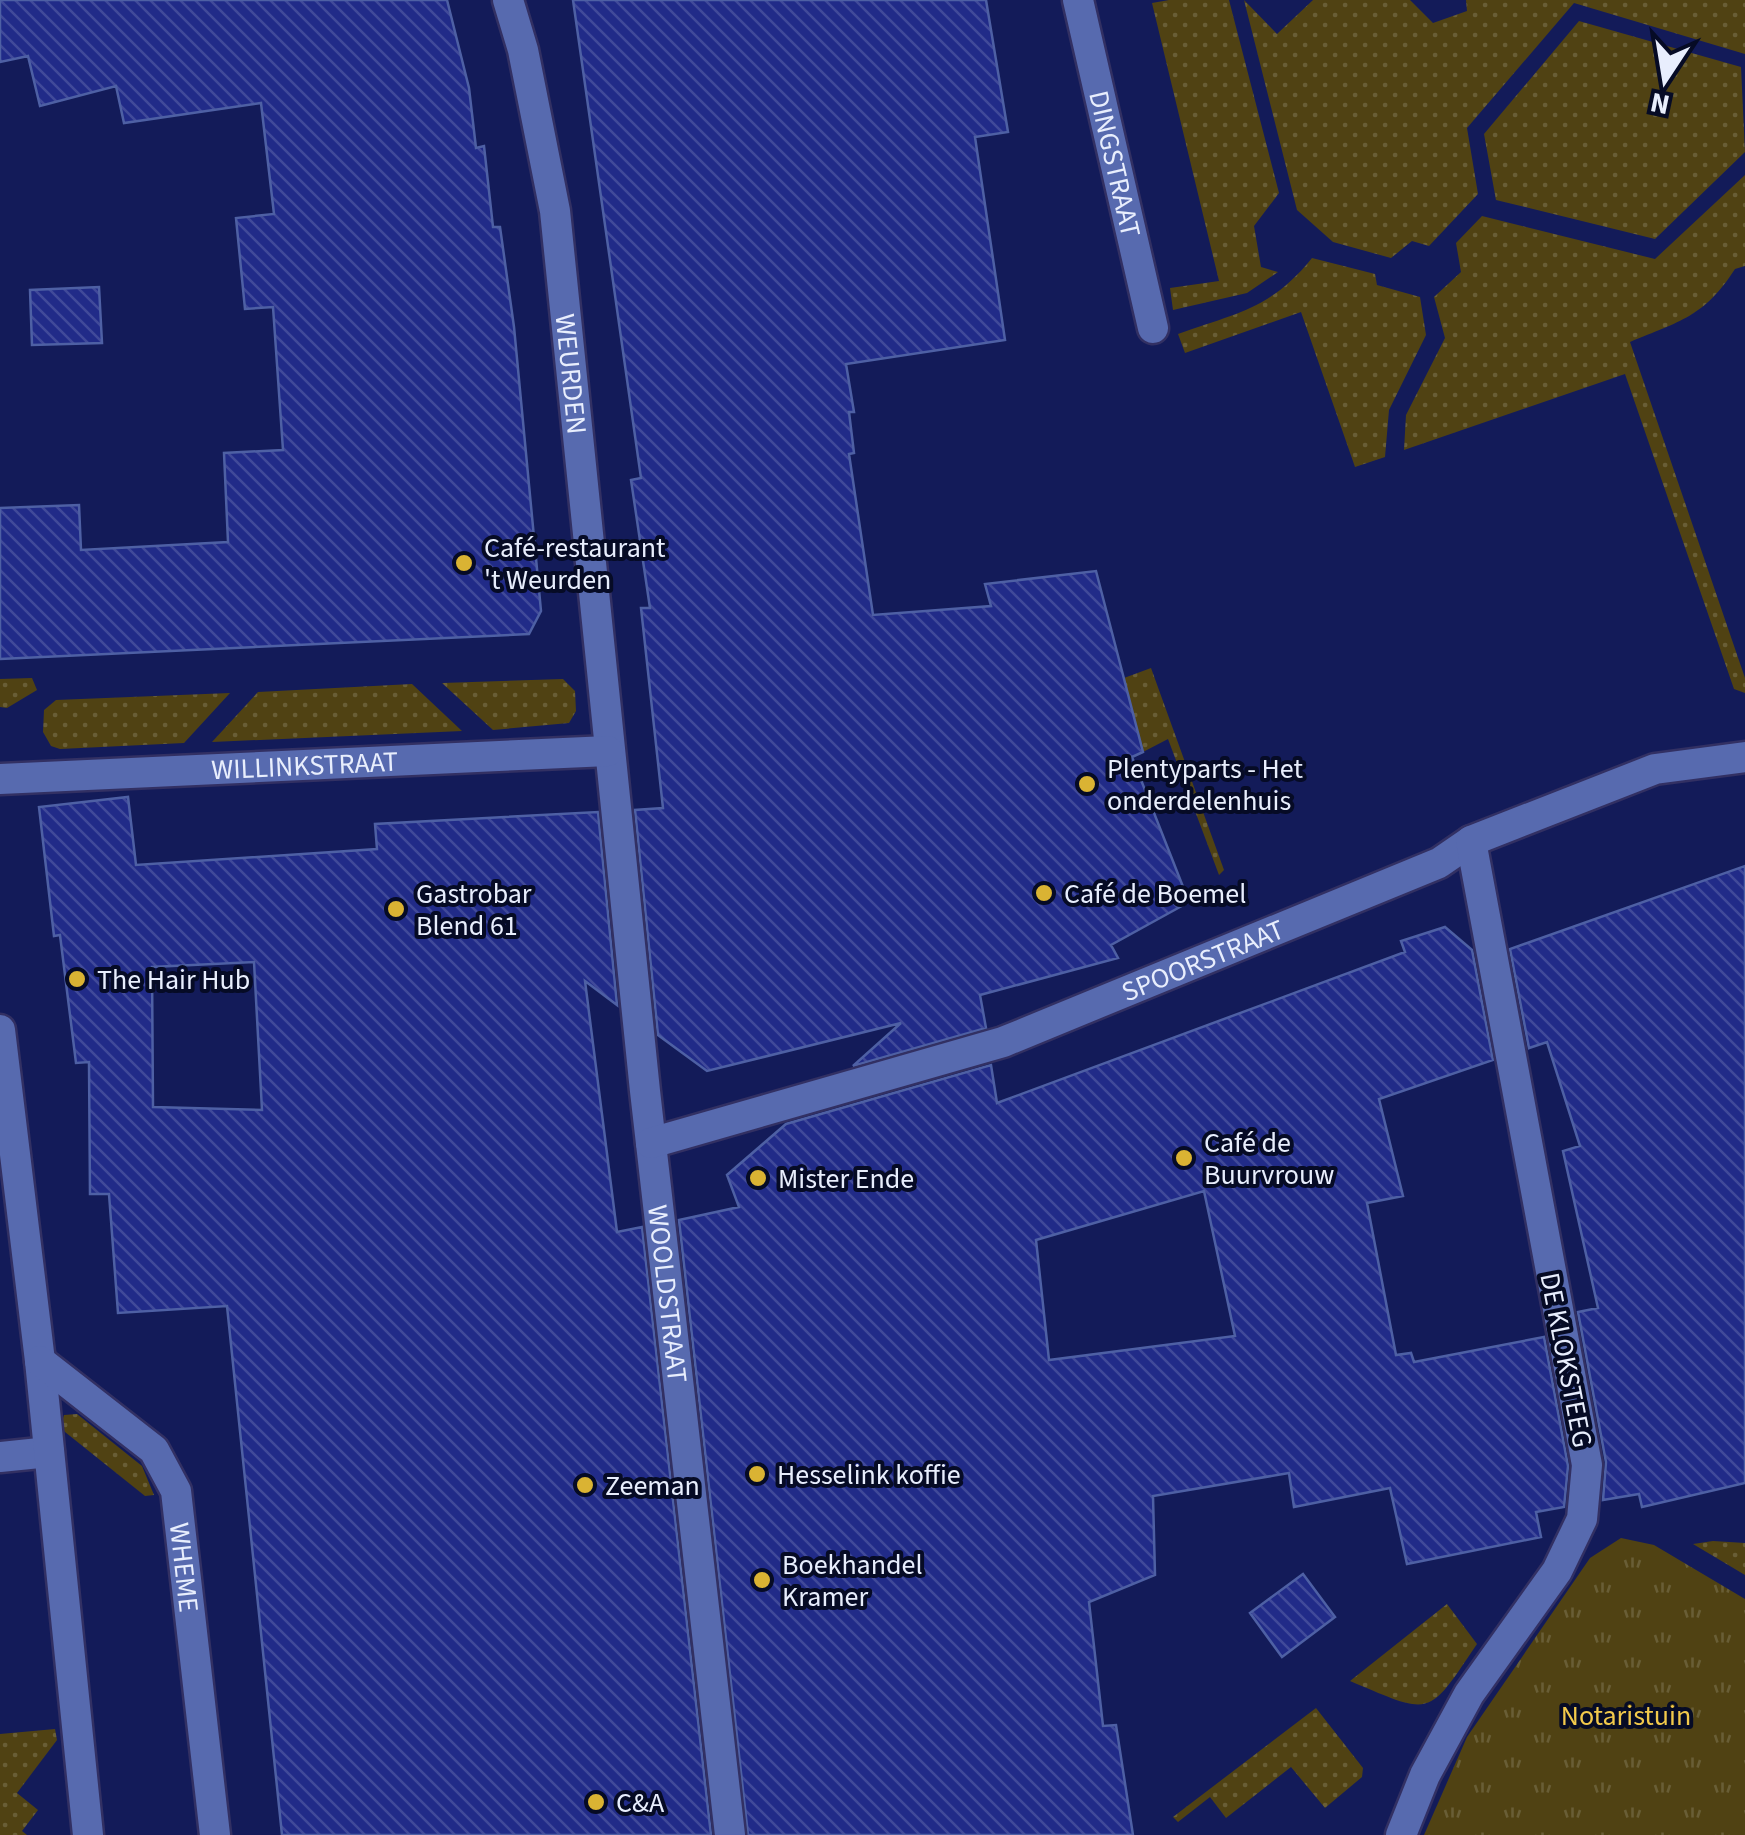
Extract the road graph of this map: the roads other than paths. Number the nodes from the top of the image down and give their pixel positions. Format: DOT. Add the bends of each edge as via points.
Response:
graph roads {
  1 [pos="508,0"];
  2 [pos="1078,0"];
  3 [pos="1153,328"];
  4 [pos="608,750"];
  5 [pos="1745,757"];
  6 [pos="0,779"];
  7 [pos="1471,842"];
  8 [pos="0,1030"];
  9 [pos="650,1144"];
  10 [pos="40,1361"];
  11 [pos="48,1452"];
  12 [pos="0,1457"];
  13 [pos="88,1835"];
  14 [pos="215,1835"];
  15 [pos="730,1835"];
  16 [pos="1401,1835"];
  1 -- 4 [label="street, WEURDEN" via="555,210"];
  2 -- 3 [label="street, DINGSTRAAT"];
  4 -- 6 [label="street, WILLINKSTRAAT"];
  4 -- 9 [label="street, WOOLDSTRAAT"];
  5 -- 7 [label="street, SPOORSTRAAT" via="1655,769"];
  7 -- 9 [label="street, SPOORSTRAAT" via="1438,863 1003,1042"];
  7 -- 16 [label="street, DE KLOKSTEEG" via="1587,1464 1582,1519 1557,1571 1469,1694"];
  8 -- 10 [label="street"];
  9 -- 15 [label="street, WOOLDSTRAAT"];
  10 -- 11 [label="street"];
  10 -- 14 [label="street, WHEME" via="154,1450 176,1491"];
  11 -- 12 [label="street"];
  11 -- 13 [label="street"];
}
